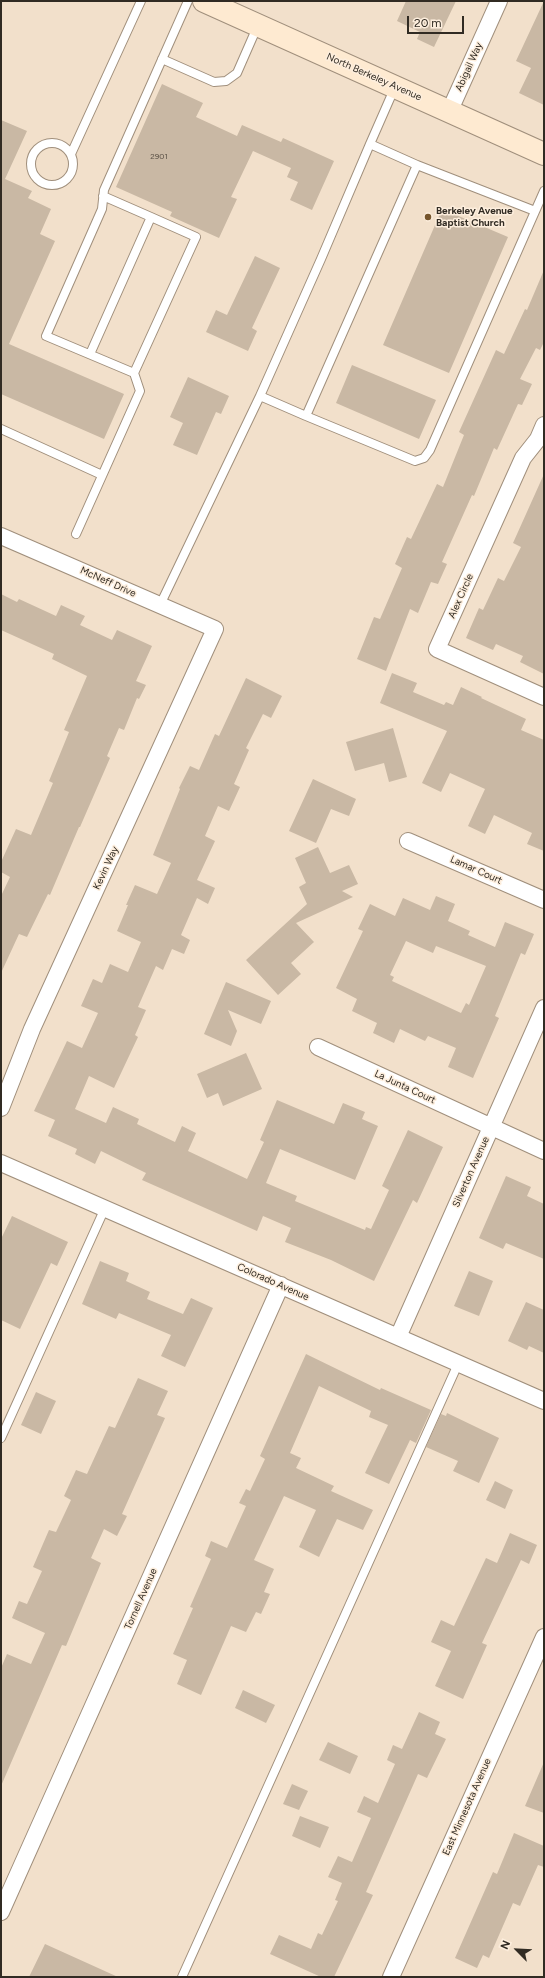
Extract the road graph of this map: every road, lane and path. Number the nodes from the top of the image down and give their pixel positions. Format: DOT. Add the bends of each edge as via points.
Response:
graph roads {
  1 [pos="141,1"];
  2 [pos="188,1"];
  3 [pos="204,1"];
  4 [pos="499,1"];
  5 [pos="258,24"];
  6 [pos="162,59"];
  7 [pos="395,86"];
  8 [pos="450,110"];
  9 [pos="370,144"];
  10 [pos="71,154"];
  11 [pos="544,154"];
  12 [pos="417,165"];
  13 [pos="544,191"];
  14 [pos="103,196"];
  15 [pos="535,211"];
  16 [pos="151,217"];
  17 [pos="90,354"];
  18 [pos="134,374"];
  19 [pos="260,396"];
  20 [pos="306,416"];
  21 [pos="1,429"];
  22 [pos="542,436"];
  23 [pos="102,475"];
  24 [pos="76,534"];
  25 [pos="1,536"];
  26 [pos="160,605"];
  27 [pos="215,629"];
  28 [pos="544,697"];
  29 [pos="408,840"];
  30 [pos="544,900"];
  31 [pos="544,1008"];
  32 [pos="318,1047"];
  33 [pos="1,1108"];
  34 [pos="491,1127"];
  35 [pos="544,1151"];
  36 [pos="1,1163"];
  37 [pos="105,1208"];
  38 [pos="281,1285"];
  39 [pos="398,1337"];
  40 [pos="458,1364"];
  41 [pos="544,1402"];
  42 [pos="1,1438"];
  43 [pos="544,1637"];
  44 [pos="1,1912"];
  45 [pos="182,1977"];
  46 [pos="391,1977"];
  1 -- 10 [label="lane"];
  2 -- 6 [label="lane"];
  3 -- 5 [label="street, North Berkeley Avenue"];
  4 -- 8 [label="street, Abigail Way"];
  5 -- 6 [label="lane" via="237,73 226,81 214,82"];
  5 -- 7 [label="street, North Berkeley Avenue"];
  6 -- 14 [label="lane"];
  7 -- 8 [label="street, North Berkeley Avenue"];
  7 -- 9 [label="lane"];
  8 -- 11 [label="street, North Berkeley Avenue"];
  9 -- 12 [label="lane"];
  9 -- 19 [label="lane"];
  10 -- 10 [label="lane" via="74,166 62,183 42,183 32,173 31,158 38,147 45,143 59,143"];
  12 -- 15 [label="lane"];
  12 -- 20 [label="lane"];
  13 -- 15 [label="lane"];
  14 -- 16 [label="lane"];
  14 -- 17 [label="lane" via="102,209 46,336"];
  15 -- 20 [label="lane" via="436,437 424,458 415,461"];
  16 -- 17 [label="lane"];
  16 -- 18 [label="lane" via="196,237"];
  17 -- 18 [label="lane"];
  18 -- 23 [label="lane" via="140,392"];
  19 -- 20 [label="lane"];
  19 -- 26 [label="lane"];
  21 -- 23 [label="lane"];
  22 -- 28 [label="street, Alex Circle" via="523,458 437,649"];
  23 -- 24 [label="lane"];
  25 -- 26 [label="street, McNeff Drive"];
  26 -- 27 [label="street, McNeff Drive"];
  27 -- 33 [label="street, Kevin Way" via="32,1029"];
  29 -- 30 [label="street, Lamar Court"];
  31 -- 34 [label="street, Silverton Avenue"];
  32 -- 34 [label="street, La Junta Court"];
  34 -- 35 [label="street, La Junta Court"];
  34 -- 39 [label="street, Silverton Avenue"];
  36 -- 37 [label="street, Colorado Avenue"];
  37 -- 38 [label="street, Colorado Avenue"];
  37 -- 42 [label="lane"];
  38 -- 39 [label="street, Colorado Avenue"];
  38 -- 44 [label="street, Tornell Avenue"];
  39 -- 40 [label="street, Colorado Avenue"];
  40 -- 41 [label="street, Colorado Avenue"];
  40 -- 45 [label="lane"];
  43 -- 46 [label="street, East Minnesota Avenue"];
}
